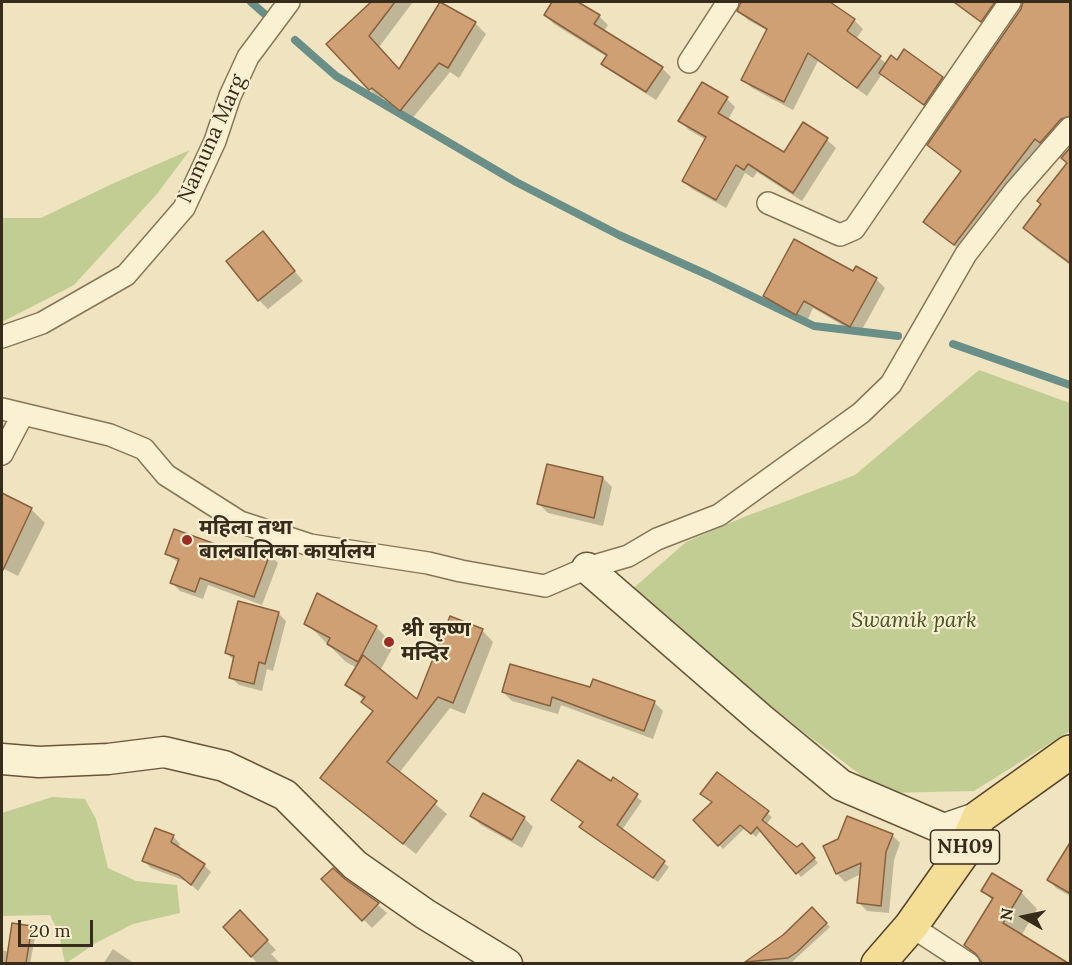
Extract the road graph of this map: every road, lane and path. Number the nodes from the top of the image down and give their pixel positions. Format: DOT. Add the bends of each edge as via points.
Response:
graph roads {
  1 [pos="728,2"];
  2 [pos="1010,2"];
  3 [pos="284,4"];
  4 [pos="689,62"];
  5 [pos="1071,128"];
  6 [pos="768,203"];
  7 [pos="2,337"];
  8 [pos="2,409"];
  9 [pos="22,414"];
  10 [pos="2,454"];
  11 [pos="587,568"];
  12 [pos="1071,752"];
  13 [pos="2,759"];
  14 [pos="979,817"];
  15 [pos="911,926"];
  16 [pos="507,963"];
  17 [pos="878,963"];
  18 [pos="969,963"];
  1 -- 4 [label="street"];
  2 -- 6 [label="street" via="854,229 840,235"];
  3 -- 7 [label="street, Namuna Marg" via="248,57 184,207 126,275 42,323"];
  5 -- 11 [label="street" via="966,254 891,384 861,414 719,514 657,539 628,556"];
  8 -- 9 [label="street"];
  9 -- 10 [label="street"];
  9 -- 11 [label="street" via="110,435 144,449 166,475 240,522 310,545 545,586"];
  11 -- 14 [label="main road" via="841,785 944,829"];
  12 -- 14 [label="main road, NH09"];
  13 -- 16 [label="main road" via="51,762 164,752 224,766 285,795 355,864 424,914"];
  14 -- 15 [label="main road, NH09" via="964,851"];
  15 -- 17 [label="main road, NH09"];
  15 -- 18 [label="street"];
}
